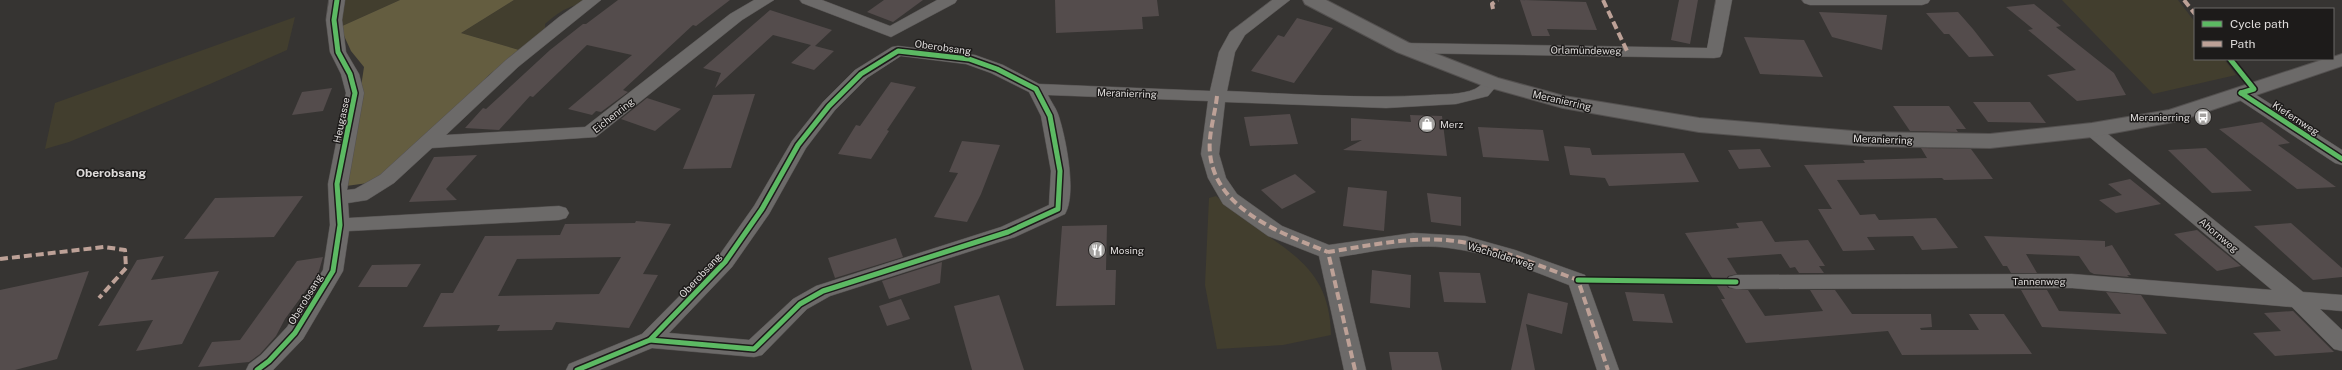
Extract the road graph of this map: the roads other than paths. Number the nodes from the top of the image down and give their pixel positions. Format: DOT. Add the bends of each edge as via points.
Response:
graph roads {
  1 [pos="337,0"];
  2 [pos="593,0"];
  3 [pos="766,0"];
  4 [pos="808,0"];
  5 [pos="949,0"];
  6 [pos="1282,0"];
  7 [pos="1312,0"];
  8 [pos="1724,0"];
  9 [pos="1810,0"];
  10 [pos="1922,0"];
  11 [pos="891,32"];
  12 [pos="1404,48"];
  13 [pos="898,51"];
  14 [pos="2342,60"];
  15 [pos="1491,82"];
  16 [pos="1036,89"];
  17 [pos="2241,93"];
  18 [pos="1217,96"];
  19 [pos="2092,130"];
  20 [pos="429,142"];
  21 [pos="2342,158"];
  22 [pos="338,198"];
  23 [pos="559,213"];
  24 [pos="340,225"];
  25 [pos="1328,252"];
  26 [pos="1736,282"];
  27 [pos="2296,299"];
  28 [pos="2342,303"];
  29 [pos="650,340"];
  30 [pos="2342,343"];
  31 [pos="257,370"];
  32 [pos="577,370"];
  33 [pos="1355,370"];
  34 [pos="1608,370"];
  1 -- 22 [label="street, Heugasse" via="334,20 338,52 350,74 355,93 337,184"];
  2 -- 20 [label="street" via="562,21 525,52"];
  3 -- 20 [label="street, Eichenring" via="736,17 590,133"];
  4 -- 11 [label="street"];
  5 -- 11 [label="street"];
  6 -- 18 [label="street" via="1238,32 1227,52"];
  7 -- 12 [label="street, Meranierring"];
  8 -- 12 [label="street, Orlamündeweg" via="1714,52"];
  9 -- 10 [label="street"];
  11 -- 13 [label="street"];
  12 -- 15 [label="street, Meranierring"];
  13 -- 16 [label="street, Oberobsang" via="969,59 997,69"];
  13 -- 29 [label="street, Oberobsang" via="861,74 829,106 798,146 762,209 725,262"];
  14 -- 17 [label="street, Meranierring"];
  15 -- 18 [label="street, Meranierring" via="1482,92 1456,100 1394,103"];
  15 -- 19 [label="street, Meranierring" via="1563,102 1636,115 1765,132 1865,139 1990,141"];
  16 -- 18 [label="street, Meranierring"];
  16 -- 29 [label="street, Oberobsang" via="1050,116 1060,171 1058,209 1008,232 823,291 800,304 754,349"];
  17 -- 19 [label="street, Meranierring" via="2172,116"];
  17 -- 21 [label="street, Kiefernweg"];
  18 -- 25 [label="street, Wacholderweg" via="1210,154 1217,178 1230,199 1276,231"];
  19 -- 27 [label="street, Ahornweg"];
  20 -- 22 [label="street" via="386,179 360,195"];
  22 -- 24 [label="street, Oberobsang"];
  23 -- 24 [label="street"];
  24 -- 31 [label="street, Oberobsang" via="333,271 295,334"];
  25 -- 33 [label="street"];
  25 -- 34 [label="street, Wacholderweg" via="1417,240 1464,243 1578,280"];
  26 -- 27 [label="street, Tannenweg" via="2072,280"];
  27 -- 28 [label="street, Tannenweg"];
  27 -- 30 [label="street, Ahornweg"];
  29 -- 32 [label="street, Oberobsang"];
}
